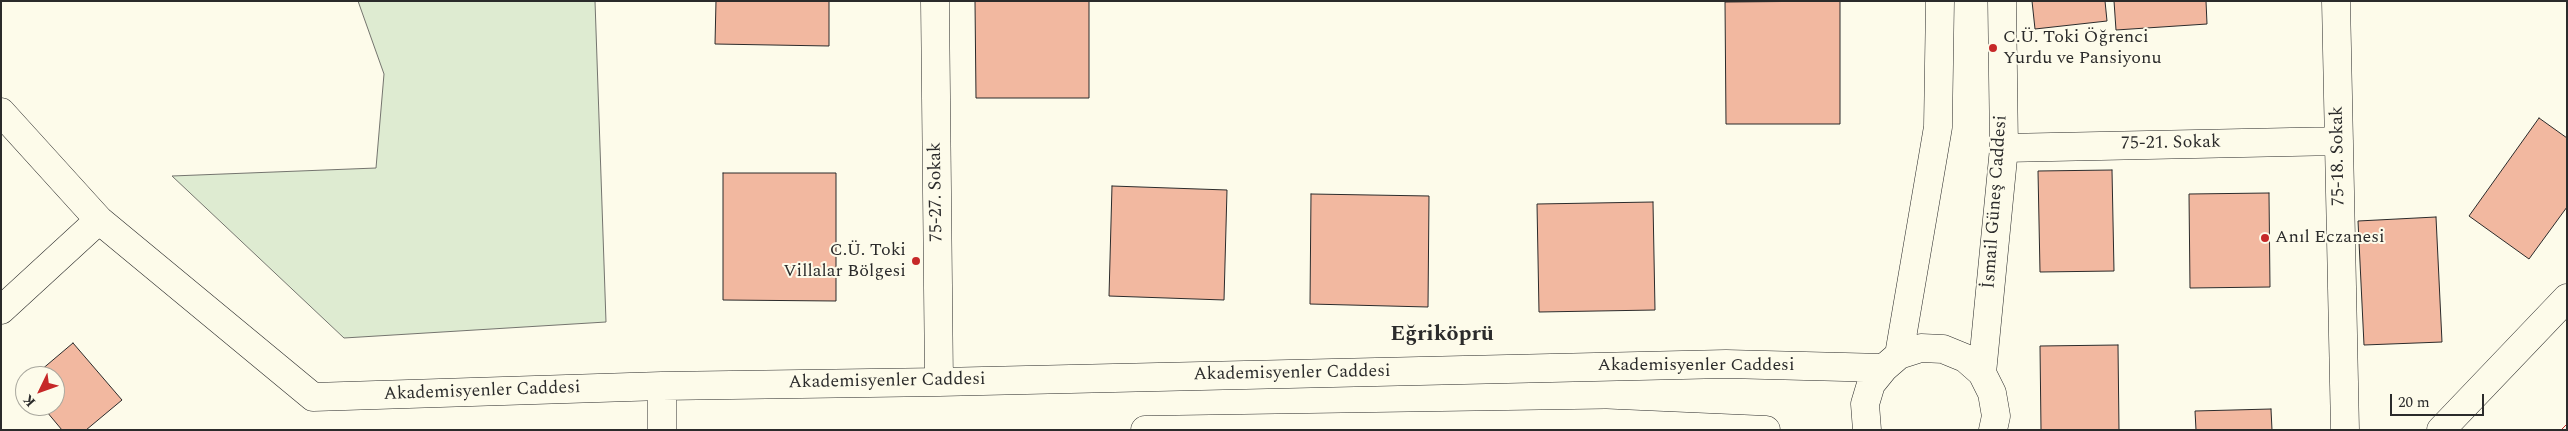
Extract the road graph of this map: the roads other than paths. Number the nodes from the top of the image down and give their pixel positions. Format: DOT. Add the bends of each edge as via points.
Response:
graph roads {
  1 [pos="935,1"];
  2 [pos="1940,1"];
  3 [pos="2002,1"];
  4 [pos="2336,1"];
  5 [pos="1,112"];
  6 [pos="2339,141"];
  7 [pos="2004,148"];
  8 [pos="99,220"];
  9 [pos="2567,298"];
  10 [pos="1,310"];
  11 [pos="1891,361"];
  12 [pos="1982,373"];
  13 [pos="939,382"];
  14 [pos="662,386"];
  15 [pos="1606,426"];
  16 [pos="662,430"];
  17 [pos="1145,430"];
  18 [pos="1766,430"];
  19 [pos="1867,430"];
  20 [pos="1993,430"];
  21 [pos="2346,430"];
  22 [pos="2441,430"];
  1 -- 13 [label="street, 75-27. Sokak"];
  2 -- 11 [label="street" via="1938,127"];
  3 -- 7 [label="street, İsmail Güneş Caddesi"];
  4 -- 6 [label="street, 75-18. Sokak"];
  5 -- 8 [label="street, Akademisyenler Caddesi"];
  6 -- 7 [label="street, 75-21. Sokak"];
  6 -- 21 [label="street, 75-18. Sokak"];
  7 -- 12 [label="street, İsmail Güneş Caddesi"];
  8 -- 10 [label="street"];
  8 -- 14 [label="street, Akademisyenler Caddesi" via="313,397"];
  9 -- 22 [label="street"];
  11 -- 12 [label="street, Akademisyenler Caddesi" via="1921,348 1944,349 1965,358"];
  11 -- 13 [label="street, Akademisyenler Caddesi"];
  11 -- 19 [label="street" via="1871,384 1865,404"];
  12 -- 20 [label="street" via="1992,393 1996,416"];
  13 -- 14 [label="street, Akademisyenler Caddesi"];
  14 -- 16 [label="street"];
  15 -- 17 [label="street"];
  15 -- 18 [label="street"];
}
